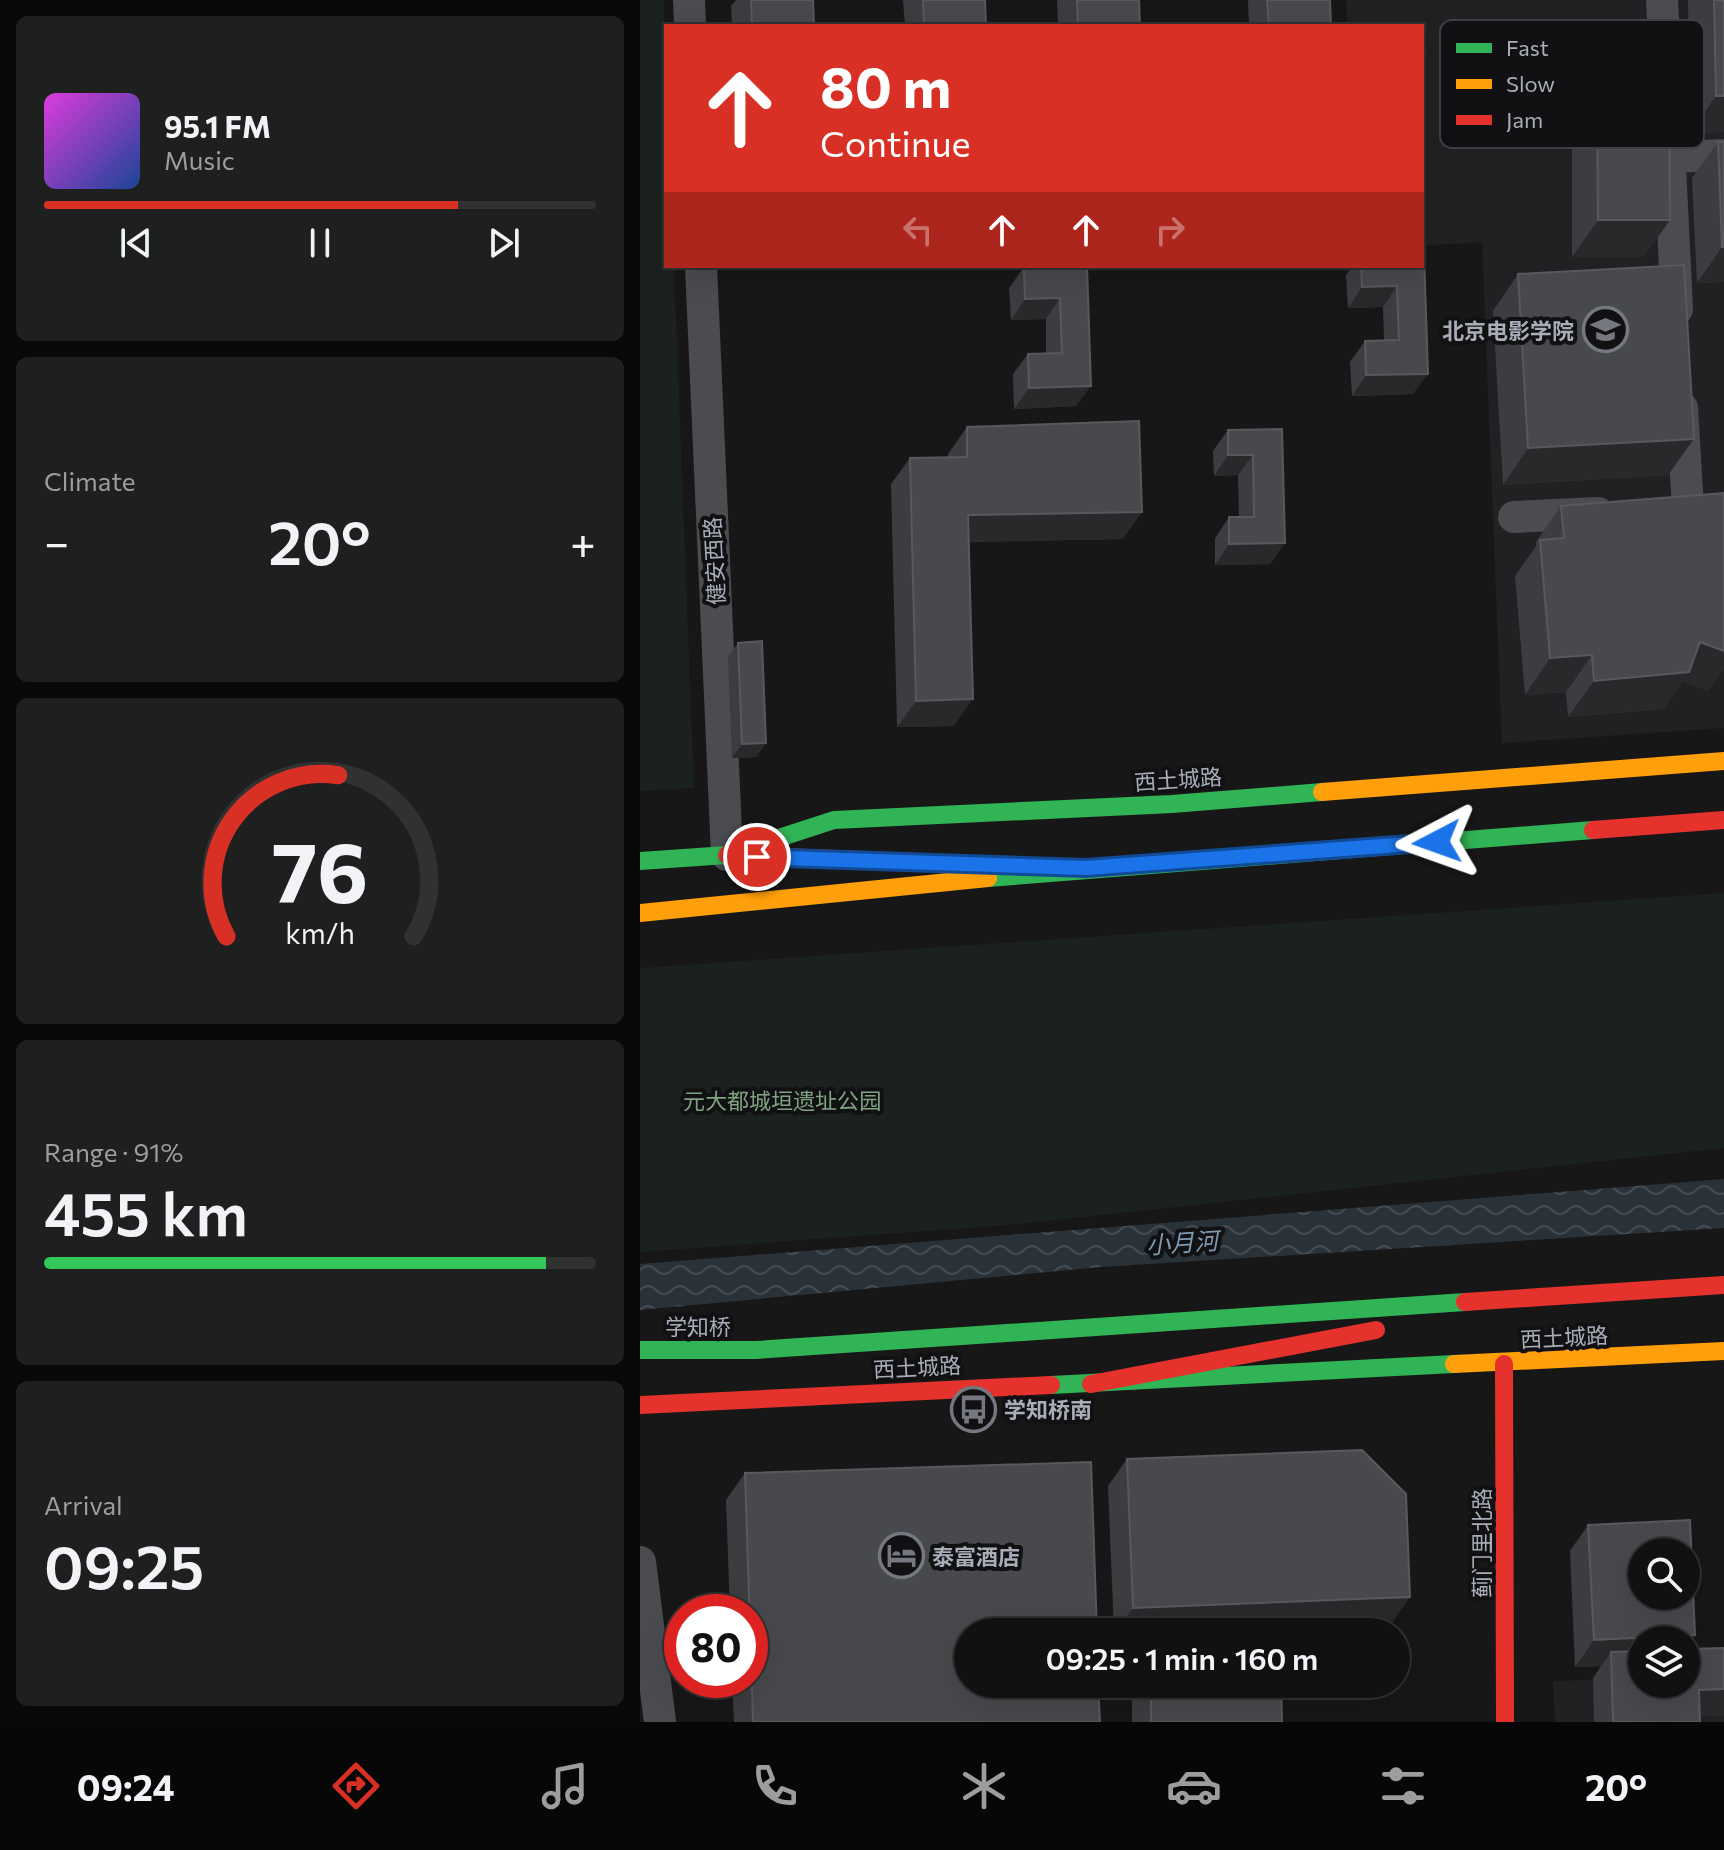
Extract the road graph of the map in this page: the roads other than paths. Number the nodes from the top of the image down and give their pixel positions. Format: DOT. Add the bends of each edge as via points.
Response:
graph roads {
  1 [pos="689,0"];
  2 [pos="1662,0"];
  3 [pos="1663,20"];
  4 [pos="690,24"];
  5 [pos="1670,148"];
  6 [pos="1724,155"];
  7 [pos="1670,157"];
  8 [pos="701,268"];
  9 [pos="1679,339"];
  10 [pos="1681,385"];
  11 [pos="1724,507"];
  12 [pos="1656,510"];
  13 [pos="1514,517"];
  14 [pos="1724,761"];
  15 [pos="1724,820"];
  16 [pos="727,855"];
  17 [pos="640,861"];
  18 [pos="1086,868"];
  19 [pos="640,913"];
  20 [pos="1724,1285"];
  21 [pos="1560,1294"];
  22 [pos="640,1350"];
  23 [pos="756,1350"];
  24 [pos="1724,1351"];
  25 [pos="1504,1364"];
  26 [pos="1091,1384"];
  27 [pos="640,1405"];
  28 [pos="640,1562"];
  29 [pos="660,1722"];
  30 [pos="1505,1722"];
  1 -- 4 [label="street"];
  2 -- 3 [label="street"];
  5 -- 7 [label="street"];
  6 -- 7 [label="street"];
  7 -- 9 [label="street"];
  8 -- 16 [label="street, 健安西路"];
  10 -- 12 [label="street"];
  11 -- 12 [label="street"];
  12 -- 13 [label="street"];
  14 -- 16 [label="main road, 西土城路" via="1172,804 834,820"];
  15 -- 18 [label="main road"];
  16 -- 17 [label="main road, 西土城路"];
  16 -- 18 [label="main road"];
  18 -- 19 [label="main road"];
  20 -- 21 [label="main road, 西土城路"];
  21 -- 23 [label="main road, 西土城路"];
  21 -- 26 [label="main road"];
  22 -- 23 [label="main road, 学知桥"];
  24 -- 25 [label="main road, 西土城路"];
  25 -- 26 [label="main road, 西土城路"];
  25 -- 30 [label="main road, 蓟门里北路"];
  26 -- 27 [label="main road, 西土城路"];
  28 -- 29 [label="street"];
}
